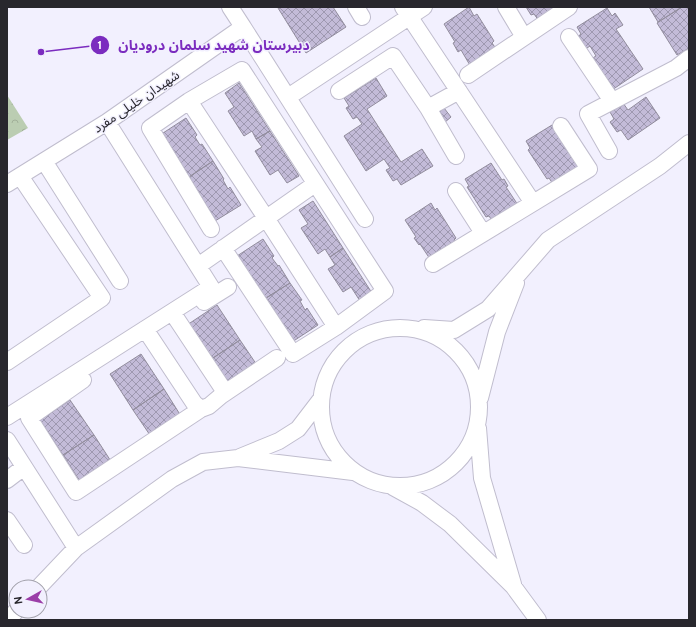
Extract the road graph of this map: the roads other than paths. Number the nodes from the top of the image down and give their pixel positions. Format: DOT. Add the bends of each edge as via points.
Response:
graph roads {
  1 [pos="230,7"];
  2 [pos="424,7"];
  3 [pos="506,7"];
  4 [pos="570,7"];
  5 [pos="406,12"];
  6 [pos="243,27"];
  7 [pos="524,37"];
  8 [pos="569,37"];
  9 [pos="689,58"];
  10 [pos="468,75"];
  11 [pos="458,90"];
  12 [pos="339,91"];
  13 [pos="288,97"];
  14 [pos="189,101"];
  15 [pos="612,101"];
  16 [pos="428,108"];
  17 [pos="108,122"];
  18 [pos="561,126"];
  19 [pos="689,143"];
  20 [pos="609,151"];
  21 [pos="456,156"];
  22 [pos="44,161"];
  23 [pos="13,180"];
  24 [pos="315,184"];
  25 [pos="456,191"];
  26 [pos="533,203"];
  27 [pos="266,218"];
  28 [pos="365,219"];
  29 [pos="211,229"];
  30 [pos="483,234"];
  31 [pos="223,248"];
  32 [pos="433,264"];
  33 [pos="198,266"];
  34 [pos="520,272"];
  35 [pos="120,281"];
  36 [pos="228,287"];
  37 [pos="175,315"];
  38 [pos="336,327"];
  39 [pos="407,328"];
  40 [pos="147,332"];
  41 [pos="277,358"];
  42 [pos="7,362"];
  43 [pos="222,395"];
  44 [pos="320,399"];
  45 [pos="479,402"];
  46 [pos="201,409"];
  47 [pos="7,416"];
  48 [pos="478,422"];
  49 [pos="7,440"];
  50 [pos="238,458"];
  51 [pos="24,467"];
  52 [pos="353,472"];
  53 [pos="7,480"];
  54 [pos="391,486"];
  55 [pos="7,520"];
  56 [pos="24,545"];
  57 [pos="76,548"];
  58 [pos="47,579"];
  59 [pos="513,586"];
  60 [pos="538,620"];
  1 -- 6 [label="street"];
  2 -- 5 [label="street"];
  3 -- 7 [label="street"];
  4 -- 7 [label="street"];
  5 -- 11 [label="street"];
  5 -- 13 [label="street"];
  6 -- 13 [label="street"];
  6 -- 17 [label="street, شهیدان خلیلی مفرد"];
  7 -- 10 [label="street"];
  8 -- 15 [label="street"];
  9 -- 15 [label="street" via="676,68"];
  11 -- 16 [label="street"];
  11 -- 26 [label="street"];
  12 -- 16 [label="street" via="393,56"];
  13 -- 28 [label="street"];
  14 -- 24 [label="street" via="242,70"];
  14 -- 27 [label="street"];
  14 -- 29 [label="street" via="150,128"];
  15 -- 20 [label="street" via="588,114"];
  16 -- 21 [label="street"];
  17 -- 22 [label="street, شهیدان خلیلی مفرد"];
  17 -- 33 [label="street"];
  18 -- 26 [label="street" via="588,169"];
  19 -- 34 [label="street" via="660,166 548,240"];
  22 -- 23 [label="street, شهیدان خلیلی مفرد"];
  22 -- 35 [label="street"];
  23 -- 42 [label="street" via="102,298"];
  24 -- 27 [label="street"];
  24 -- 38 [label="street" via="385,291"];
  25 -- 30 [label="street"];
  26 -- 30 [label="street"];
  27 -- 31 [label="street"];
  27 -- 38 [label="street"];
  30 -- 32 [label="street"];
  31 -- 33 [label="street"];
  31 -- 38 [label="street" via="293,354"];
  33 -- 37 [label="street" via="211,287"];
  34 -- 39 [label="street" via="488,309 454,330"];
  34 -- 45 [label="street" via="497,332"];
  36 -- 37 [label="street"];
  37 -- 40 [label="street"];
  37 -- 43 [label="street" via="223,388"];
  39 -- 44 [label="street" via="382,329 359,338 340,354 327,375"];
  39 -- 45 [label="street" via="429,333 448,344 464,360 474,380"];
  40 -- 46 [label="street" via="194,403"];
  40 -- 46 [label="street" via="29,418 76,492"];
  40 -- 47 [label="street"];
  41 -- 43 [label="street"];
  43 -- 46 [label="street"];
  44 -- 50 [label="street" via="298,429"];
  44 -- 52 [label="street" via="321,420 327,440 338,457"];
  45 -- 48 [label="street"];
  48 -- 54 [label="street" via="461,458 447,471 430,481 411,486"];
  48 -- 59 [label="street" via="482,478"];
  49 -- 51 [label="street"];
  50 -- 52 [label="street"];
  50 -- 57 [label="street" via="204,462 172,479"];
  51 -- 53 [label="street"];
  51 -- 57 [label="street"];
  52 -- 54 [label="street" via="371,482"];
  54 -- 59 [label="street" via="422,503 450,524"];
  55 -- 56 [label="street"];
  57 -- 58 [label="street"];
  59 -- 60 [label="street"];
}
